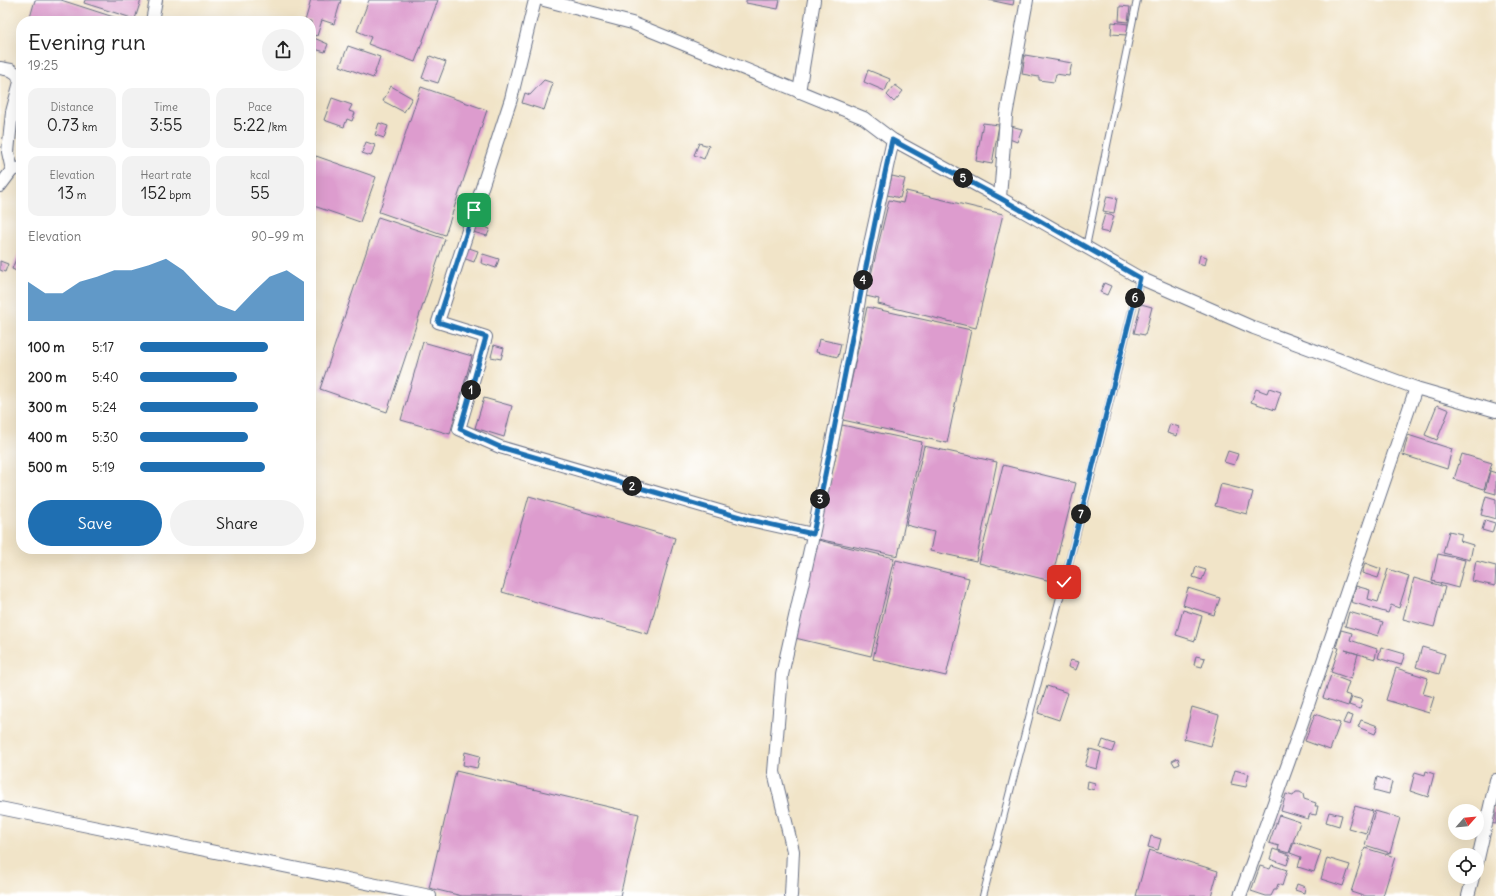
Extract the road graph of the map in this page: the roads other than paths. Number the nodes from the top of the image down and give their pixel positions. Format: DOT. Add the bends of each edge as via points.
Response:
graph roads {
  1 [pos="156,0"];
  2 [pos="535,0"];
  3 [pos="544,0"];
  4 [pos="814,0"];
  5 [pos="1027,0"];
  6 [pos="1137,0"];
  7 [pos="153,16"];
  8 [pos="0,68"];
  9 [pos="16,73"];
  10 [pos="799,92"];
  11 [pos="16,97"];
  12 [pos="892,140"];
  13 [pos="16,167"];
  14 [pos="16,170"];
  15 [pos="0,186"];
  16 [pos="1000,198"];
  17 [pos="1086,247"];
  18 [pos="1140,278"];
  19 [pos="1416,388"];
  20 [pos="1496,411"];
  21 [pos="813,534"];
  22 [pos="1496,780"];
  23 [pos="0,808"];
  24 [pos="1484,836"];
  25 [pos="1496,839"];
  26 [pos="1471,884"];
  27 [pos="430,896"];
  28 [pos="791,896"];
  29 [pos="983,896"];
  30 [pos="1240,896"];
  31 [pos="1468,896"];
  1 -- 7 [label="street"];
  2 -- 21 [label="street" via="511,99 438,322 486,337 460,429 507,450 750,520"];
  3 -- 10 [label="street" via="632,23"];
  4 -- 10 [label="street"];
  5 -- 16 [label="street" via="1006,116"];
  6 -- 17 [label="lane"];
  8 -- 9 [label="street"];
  10 -- 12 [label="street" via="864,118"];
  11 -- 13 [label="street" via="8,152"];
  12 -- 16 [label="street"];
  12 -- 21 [label="street"];
  14 -- 15 [label="street"];
  16 -- 17 [label="street"];
  17 -- 18 [label="street"];
  18 -- 19 [label="street" via="1254,328"];
  18 -- 29 [label="lane"];
  19 -- 20 [label="street"];
  19 -- 30 [label="street" via="1289,761"];
  21 -- 28 [label="street" via="782,675 774,772 793,851"];
  22 -- 24 [label="street"];
  23 -- 27 [label="street"];
  24 -- 25 [label="street"];
  26 -- 31 [label="street"];
}
